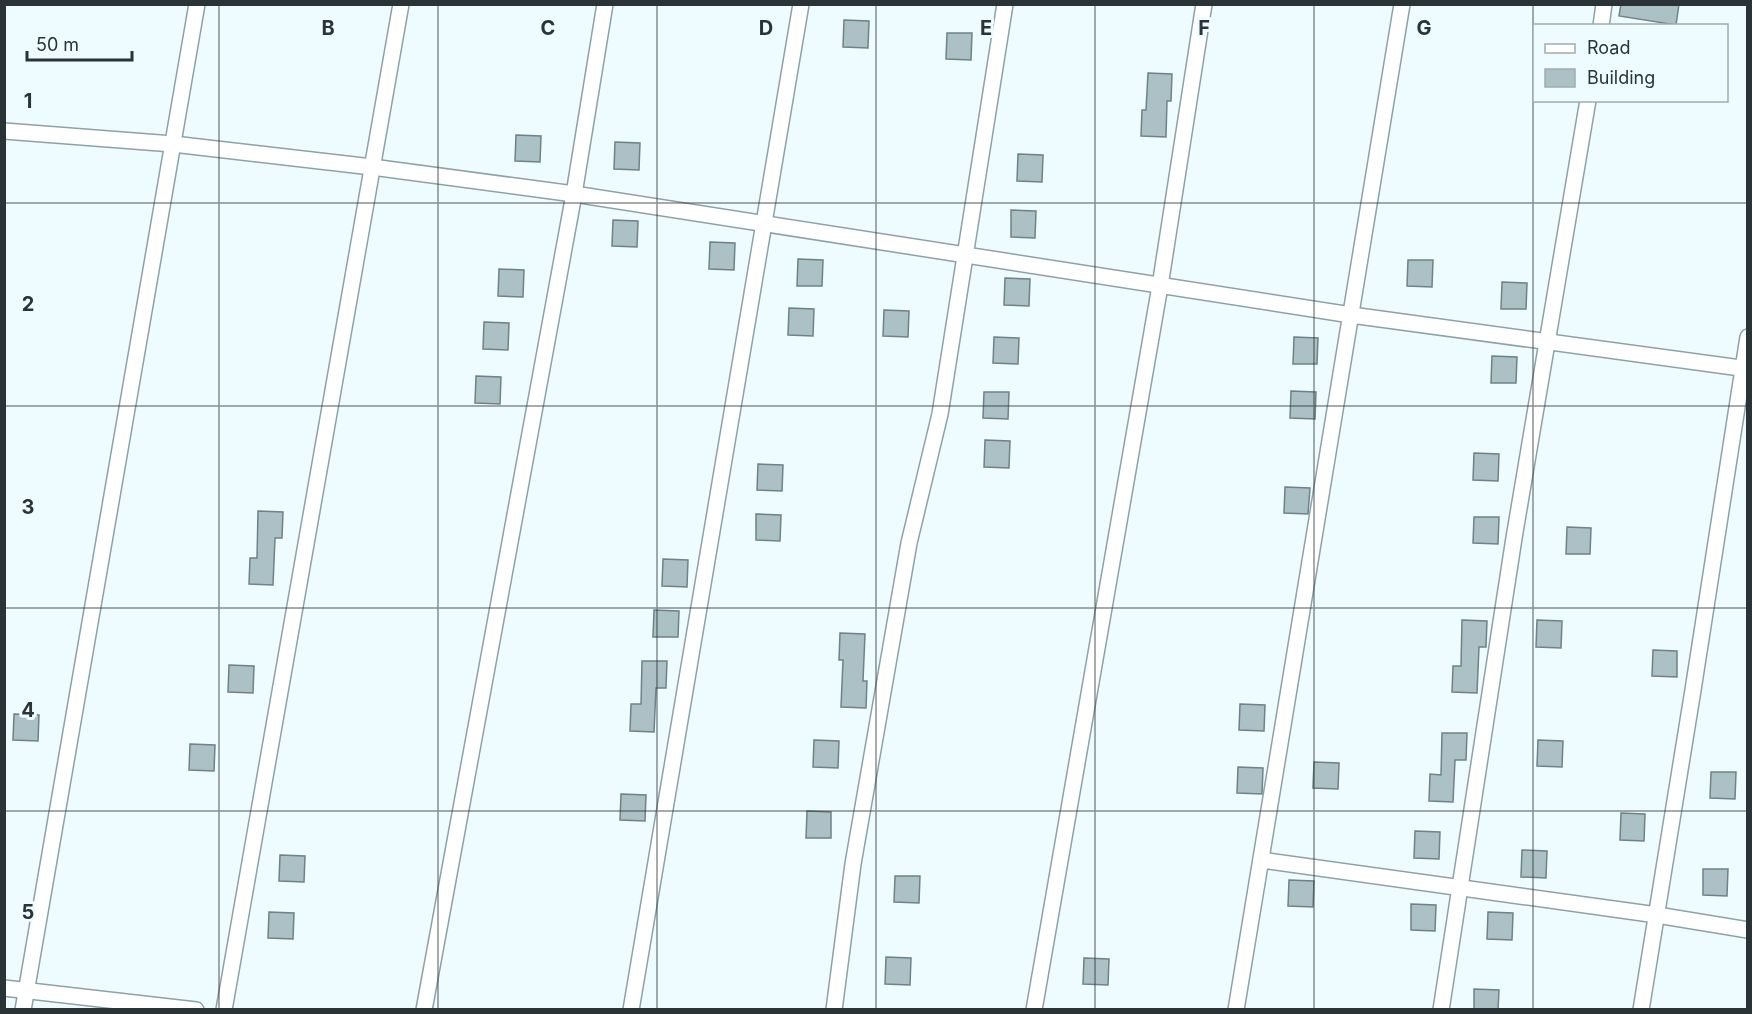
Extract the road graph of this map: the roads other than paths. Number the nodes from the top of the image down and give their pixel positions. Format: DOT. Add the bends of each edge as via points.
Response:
graph roads {
  1 [pos="197,4"];
  2 [pos="401,4"];
  3 [pos="605,4"];
  4 [pos="801,4"];
  5 [pos="1005,4"];
  6 [pos="1204,4"];
  7 [pos="1402,4"];
  8 [pos="1605,4"];
  9 [pos="1601,24"];
  10 [pos="1588,102"];
  11 [pos="4,131"];
  12 [pos="173,144"];
  13 [pos="372,167"];
  14 [pos="574,194"];
  15 [pos="765,223"];
  16 [pos="966,254"];
  17 [pos="1160,286"];
  18 [pos="1351,315"];
  19 [pos="1748,337"];
  20 [pos="1547,341"];
  21 [pos="1745,369"];
  22 [pos="1261,860"];
  23 [pos="1460,888"];
  24 [pos="1657,915"];
  25 [pos="1748,930"];
  26 [pos="4,988"];
  27 [pos="26,991"];
  28 [pos="23,1010"];
  29 [pos="196,1010"];
  30 [pos="224,1010"];
  31 [pos="424,1010"];
  32 [pos="631,1010"];
  33 [pos="834,1010"];
  34 [pos="1034,1010"];
  35 [pos="1236,1010"];
  36 [pos="1441,1010"];
  37 [pos="1641,1010"];
  1 -- 12 [label="street"];
  2 -- 13 [label="street"];
  3 -- 14 [label="street"];
  4 -- 15 [label="street"];
  5 -- 16 [label="street"];
  6 -- 17 [label="street"];
  7 -- 18 [label="street"];
  8 -- 9 [label="street"];
  10 -- 20 [label="street"];
  11 -- 12 [label="street"];
  12 -- 13 [label="street"];
  12 -- 27 [label="street"];
  13 -- 14 [label="street"];
  13 -- 30 [label="street"];
  14 -- 15 [label="street"];
  14 -- 31 [label="street"];
  15 -- 16 [label="street"];
  15 -- 32 [label="street"];
  16 -- 17 [label="street"];
  16 -- 33 [label="street" via="940,414 907,554 854,864"];
  17 -- 18 [label="street"];
  17 -- 34 [label="street"];
  18 -- 20 [label="street"];
  18 -- 22 [label="street"];
  19 -- 21 [label="street"];
  20 -- 21 [label="street"];
  20 -- 23 [label="street"];
  21 -- 24 [label="street"];
  22 -- 23 [label="street"];
  22 -- 35 [label="street"];
  23 -- 24 [label="street"];
  23 -- 36 [label="street"];
  24 -- 25 [label="street"];
  24 -- 37 [label="street"];
  26 -- 27 [label="street"];
  27 -- 28 [label="street"];
  27 -- 29 [label="street"];
}
